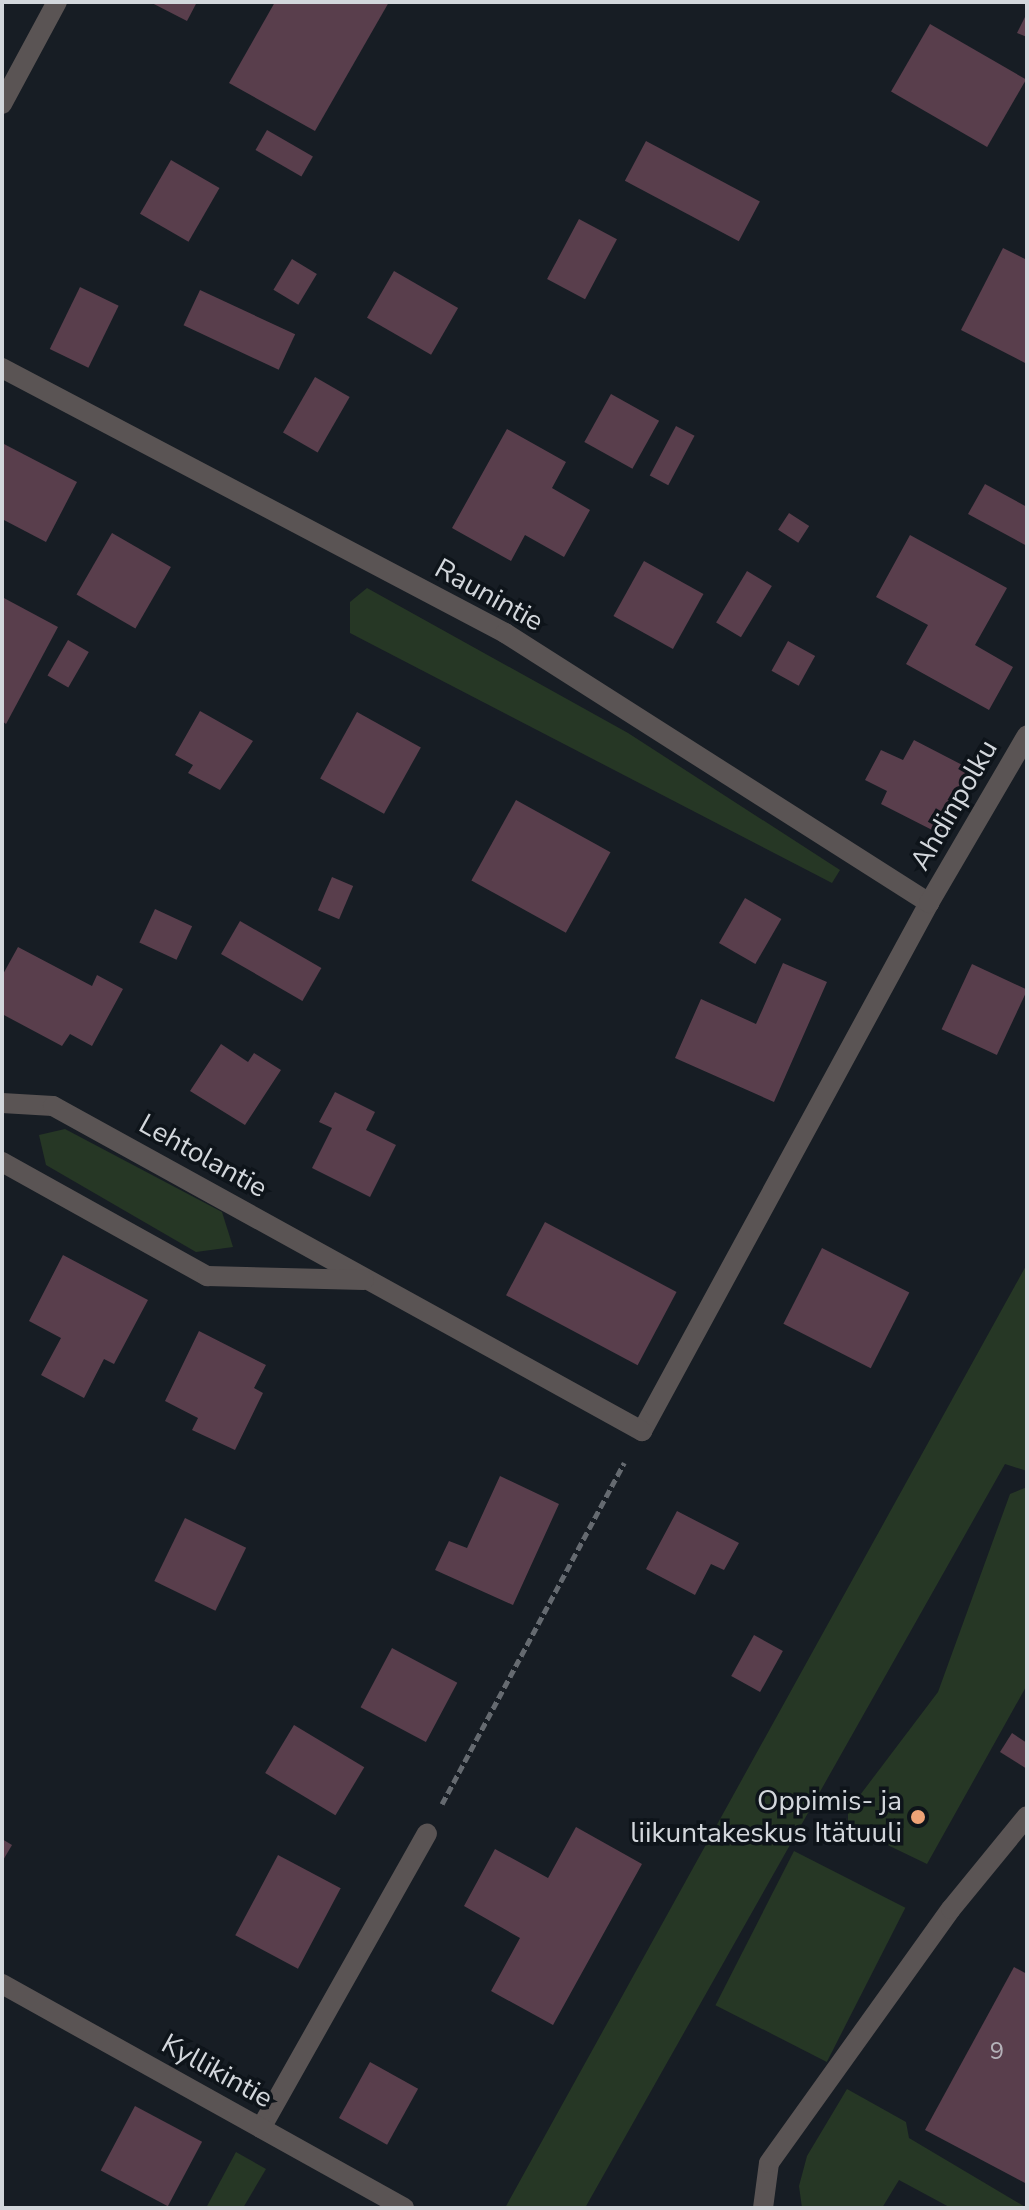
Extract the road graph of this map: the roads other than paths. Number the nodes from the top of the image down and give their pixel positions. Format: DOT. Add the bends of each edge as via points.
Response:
graph roads {
  1 [pos="57,2"];
  2 [pos="2,104"];
  3 [pos="2,368"];
  4 [pos="1027,735"];
  5 [pos="929,903"];
  6 [pos="2,1103"];
  7 [pos="2,1162"];
  8 [pos="370,1281"];
  9 [pos="642,1431"];
  10 [pos="1027,1816"];
  11 [pos="427,1833"];
  12 [pos="2,1984"];
  13 [pos="261,2128"];
  14 [pos="404,2208"];
  15 [pos="763,2208"];
  1 -- 2 [label="street"];
  3 -- 5 [label="street, Raunintie" via="505,633"];
  4 -- 5 [label="street, Ahdinpolku"];
  5 -- 9 [label="street, Ahdinpolku"];
  6 -- 8 [label="street, Lehtolantie" via="53,1106"];
  7 -- 8 [label="street, Lehtolantie" via="207,1276"];
  8 -- 9 [label="street, Lehtolantie"];
  10 -- 15 [label="street" via="951,1909 769,2163"];
  11 -- 13 [label="street"];
  12 -- 13 [label="street, Kyllikintie"];
  13 -- 14 [label="street, Kyllikintie"];
}
